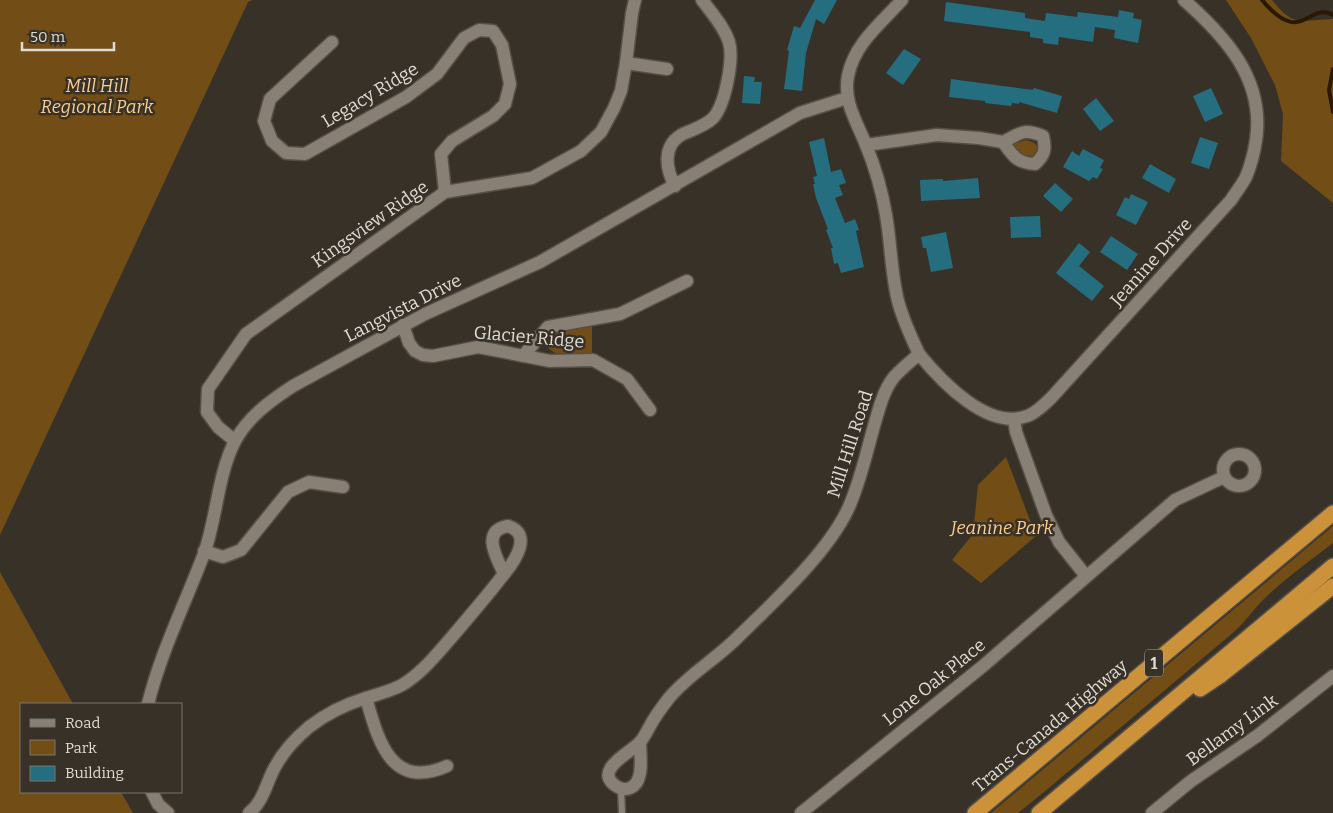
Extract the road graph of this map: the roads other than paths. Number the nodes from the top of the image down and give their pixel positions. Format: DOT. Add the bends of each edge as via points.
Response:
graph roads {
  1 [pos="635,0"];
  2 [pos="702,0"];
  3 [pos="902,0"];
  4 [pos="1184,0"];
  5 [pos="332,42"];
  6 [pos="626,63"];
  7 [pos="667,69"];
  8 [pos="847,98"];
  9 [pos="1003,142"];
  10 [pos="866,145"];
  11 [pos="675,186"];
  12 [pos="445,192"];
  13 [pos="687,281"];
  14 [pos="402,325"];
  15 [pos="919,354"];
  16 [pos="523,356"];
  17 [pos="650,410"];
  18 [pos="1014,419"];
  19 [pos="236,441"];
  20 [pos="1224,477"];
  21 [pos="343,487"];
  22 [pos="1333,513"];
  23 [pos="204,552"];
  24 [pos="1333,566"];
  25 [pos="504,574"];
  26 [pos="1086,576"];
  27 [pos="1333,586"];
  28 [pos="1333,676"];
  29 [pos="366,698"];
  30 [pos="148,703"];
  31 [pos="1136,731"];
  32 [pos="640,742"];
  33 [pos="447,766"];
  34 [pos="621,789"];
  35 [pos="152,793"];
  36 [pos="168,813"];
  37 [pos="250,813"];
  38 [pos="622,813"];
  39 [pos="802,813"];
  40 [pos="975,813"];
  41 [pos="1039,813"];
  42 [pos="1152,813"];
  1 -- 6 [label="street, Kingsview Ridge"];
  2 -- 11 [label="street" via="729,44 725,94 713,118 672,143 667,161"];
  3 -- 8 [label="street" via="860,46 848,76"];
  4 -- 18 [label="street, Jeanine Drive" via="1216,31 1242,63 1250,80 1255,96 1257,132 1250,167 1231,200 1052,398 1028,416"];
  5 -- 12 [label="street, Legacy Ridge" via="270,99 264,121 272,141 286,153 305,154 406,97 437,74 464,38 479,30 493,31 502,45 510,84 505,104 493,116 452,141 441,154"];
  6 -- 7 [label="street"];
  6 -- 12 [label="street, Kingsview Ridge" via="614,108 601,132 581,152 532,178"];
  8 -- 10 [label="street"];
  8 -- 11 [label="street, Langvista Drive" via="800,114"];
  9 -- 10 [label="street" via="937,135"];
  10 -- 15 [label="street" via="886,215 898,302"];
  11 -- 14 [label="street, Langvista Drive" via="540,262"];
  12 -- 19 [label="street, Kingsview Ridge" via="246,334 208,389 207,412 218,427"];
  13 -- 16 [label="street" via="620,314 548,327"];
  14 -- 16 [label="street, Glacier Ridge" via="409,343 423,355 478,347"];
  14 -- 19 [label="street, Langvista Drive" via="272,400 245,426"];
  15 -- 18 [label="street" via="934,373 983,412"];
  15 -- 32 [label="street, Mill Hill Road" via="895,376 885,392 856,489 834,532 758,618 670,697"];
  16 -- 17 [label="street, Glacier Ridge" via="593,360 627,379"];
  18 -- 26 [label="street" via="1046,515 1059,542"];
  19 -- 23 [label="street, Langvista Drive" via="224,471"];
  20 -- 26 [label="street, Lone Oak Place" via="1175,500"];
  21 -- 23 [label="street" via="309,482 288,492 241,550 224,557"];
  22 -- 40 [label="highway, Trans-Canada Highway / 1"];
  23 -- 30 [label="street, Langvista Drive" via="158,669"];
  24 -- 31 [label="highway, 1"];
  25 -- 29 [label="street" via="473,614 422,669 401,686"];
  26 -- 39 [label="street, Lone Oak Place" via="983,666"];
  27 -- 31 [label="highway" via="1221,675"];
  28 -- 42 [label="street, Bellamy Link"];
  29 -- 33 [label="street" via="381,744 397,764 406,770 422,773"];
  29 -- 37 [label="street" via="328,714 294,742 274,768 256,808"];
  31 -- 41 [label="highway, 1"];
  32 -- 34 [label="street, Mill Hill Road" via="638,782 628,789"];
  32 -- 34 [label="street, Mill Hill Road" via="610,769 611,781"];
  34 -- 38 [label="lane"];
  35 -- 36 [label="street"];
}
